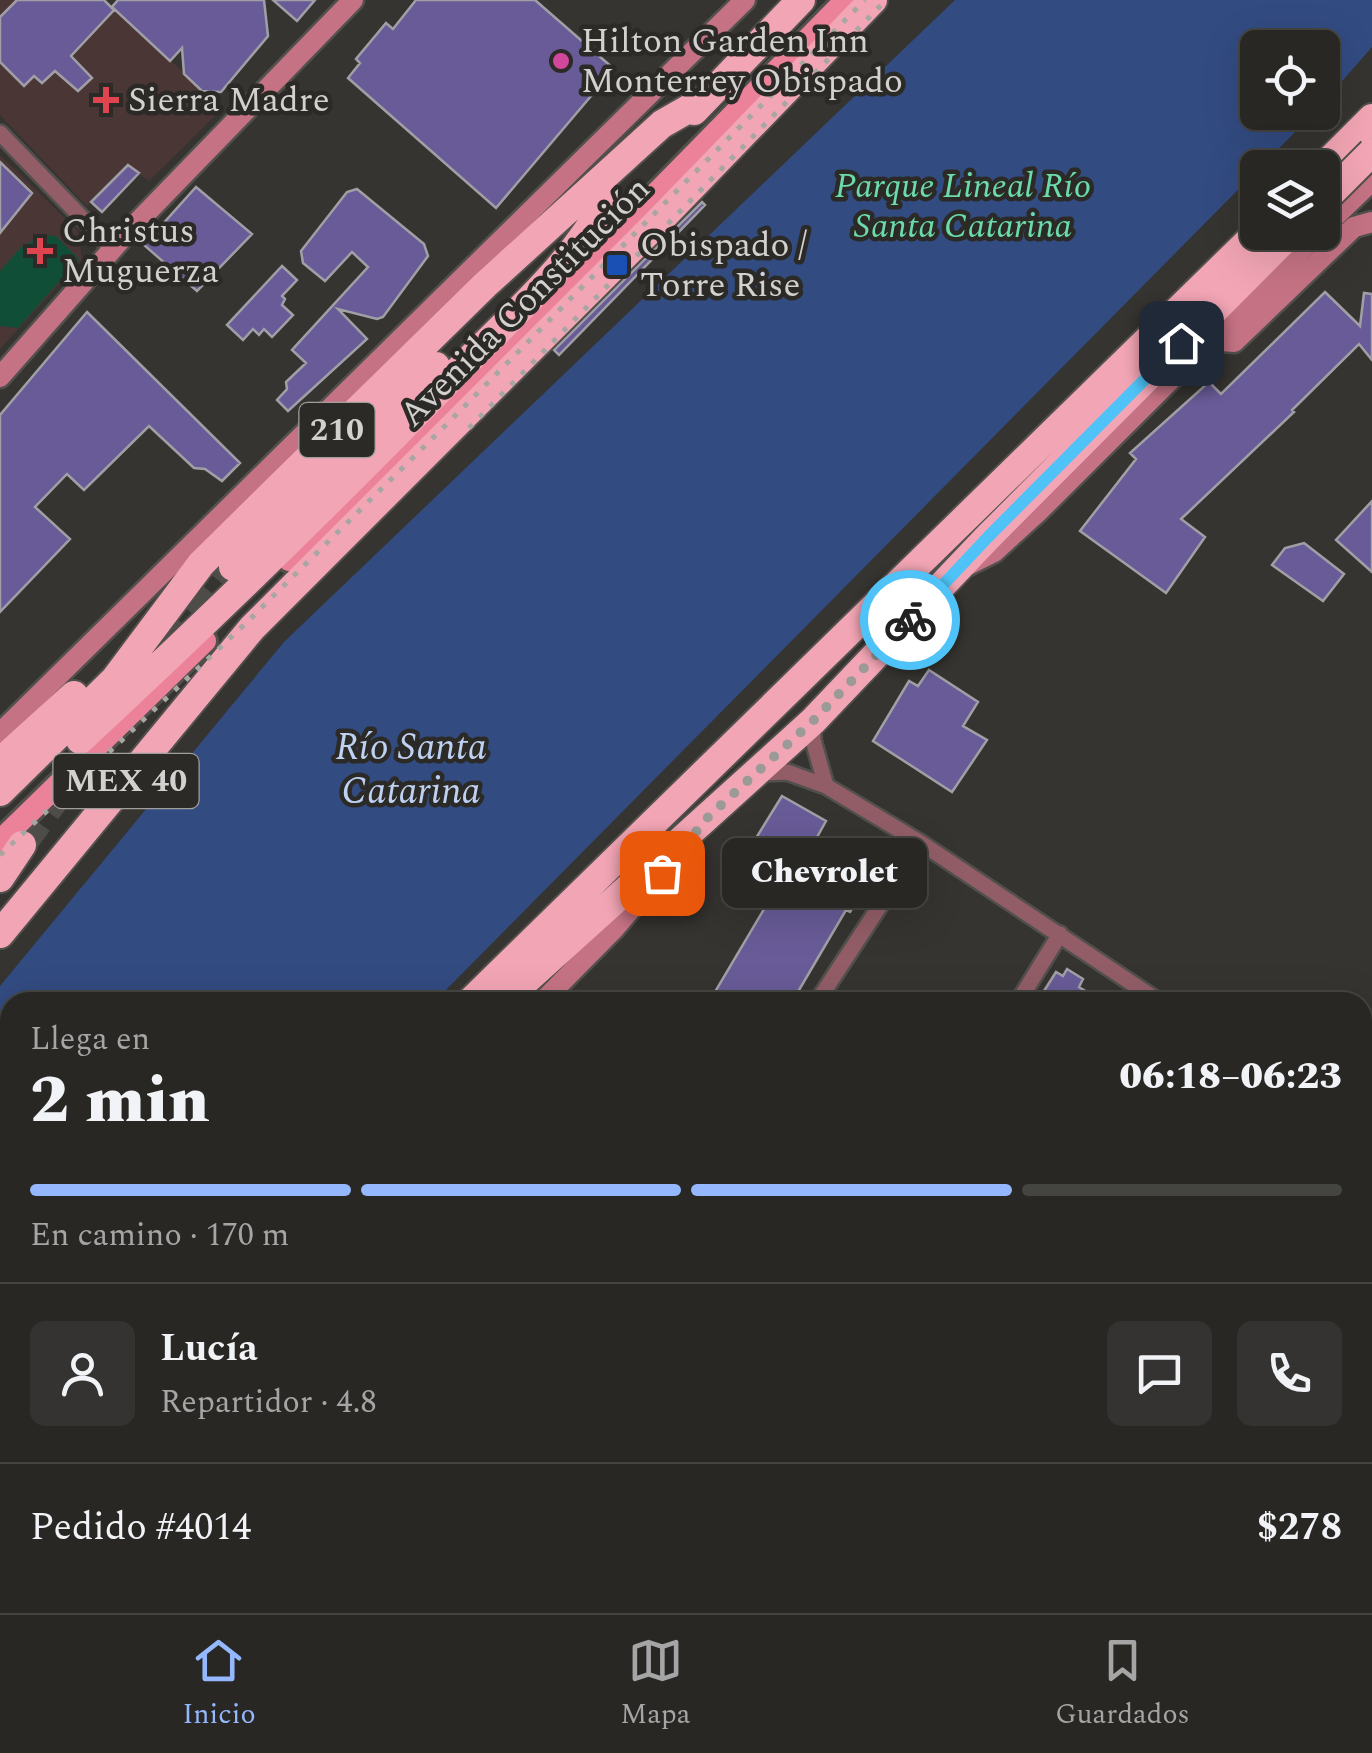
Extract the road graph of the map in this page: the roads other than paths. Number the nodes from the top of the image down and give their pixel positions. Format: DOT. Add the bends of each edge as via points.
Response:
graph roads {
  1 [pos="353,0"];
  2 [pos="746,0"];
  3 [pos="846,0"];
  4 [pos="872,0"];
  5 [pos="790,6"];
  6 [pos="704,100"];
  7 [pos="1372,118"];
  8 [pos="0,132"];
  9 [pos="1372,138"];
  10 [pos="1340,150"];
  11 [pos="1372,152"];
  12 [pos="1340,184"];
  13 [pos="1368,192"];
  14 [pos="607,198"];
  15 [pos="1340,215"];
  16 [pos="1372,222"];
  17 [pos="112,249"];
  18 [pos="1240,250"];
  19 [pos="1274,250"];
  20 [pos="1302,250"];
  21 [pos="1210,340"];
  22 [pos="0,377"];
  23 [pos="233,567"];
  24 [pos="957,570"];
  25 [pos="148,632"];
  26 [pos="813,721"];
  27 [pos="0,733"];
  28 [pos="0,762"];
  29 [pos="707,770"];
  30 [pos="759,773"];
  31 [pos="826,786"];
  32 [pos="0,792"];
  33 [pos="0,815"];
  34 [pos="11,843"];
  35 [pos="921,843"];
  36 [pos="0,878"];
  37 [pos="0,934"];
  38 [pos="1060,934"];
  39 [pos="480,992"];
  40 [pos="533,992"];
  41 [pos="824,992"];
  42 [pos="1024,992"];
  43 [pos="1145,992"];
  1 -- 17 [label="street"];
  2 -- 27 [label="street, Avenida Constitución"];
  3 -- 34 [label="main road, Avenida Constitución"];
  4 -- 37 [label="highway, Avenida Constitución / MEX 40" via="252,628"];
  5 -- 6 [label="highway, Avenida Constitución"];
  6 -- 14 [label="highway, Avenida Constitución"];
  6 -- 25 [label="highway, 210" via="662,124 485,285 201,564"];
  7 -- 10 [label="highway"];
  8 -- 17 [label="street"];
  9 -- 13 [label="highway" via="1354,168"];
  11 -- 12 [label="highway, bridge"];
  13 -- 15 [label="street"];
  14 -- 23 [label="highway, Avenida Constitución"];
  14 -- 33 [label="highway" via="565,259 376,455"];
  16 -- 21 [label="street" via="1354,227 1234,342"];
  17 -- 22 [label="street"];
  18 -- 29 [label="highway"];
  19 -- 24 [label="highway"];
  20 -- 21 [label="street"];
  21 -- 24 [label="street" via="994,552"];
  24 -- 26 [label="highway"];
  25 -- 28 [label="highway"];
  25 -- 32 [label="highway, 210" via="115,678"];
  26 -- 30 [label="highway"];
  26 -- 31 [label="street"];
  29 -- 39 [label="highway"];
  29 -- 40 [label="highway"];
  30 -- 31 [label="street" via="787,772"];
  30 -- 40 [label="highway"];
  31 -- 35 [label="street"];
  34 -- 36 [label="highway, Avenida Constitución / MEX 40"];
  35 -- 38 [label="street"];
  35 -- 41 [label="street"];
  38 -- 42 [label="street"];
  38 -- 43 [label="street"];
}
